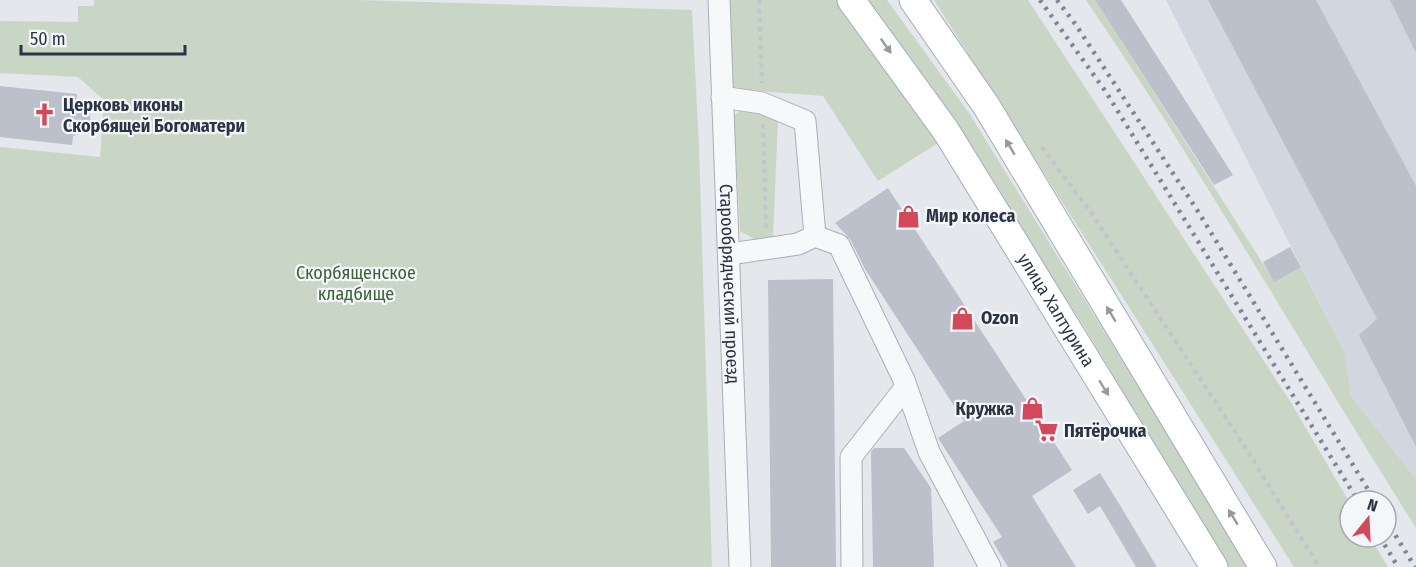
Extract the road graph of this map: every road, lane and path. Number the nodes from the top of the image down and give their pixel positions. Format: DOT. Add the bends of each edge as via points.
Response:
graph roads {
  1 [pos="719,0"];
  2 [pos="850,0"];
  3 [pos="913,0"];
  4 [pos="722,97"];
  5 [pos="1037,140"];
  6 [pos="815,236"];
  7 [pos="730,254"];
  8 [pos="904,380"];
  9 [pos="740,567"];
  10 [pos="852,567"];
  11 [pos="990,567"];
  12 [pos="1214,567"];
  13 [pos="1263,567"];
  14 [pos="1319,567"];
  1 -- 4 [label="street, Старообрядческий проезд"];
  2 -- 12 [label="main road, улица Халтурина, one-way" via="946,131"];
  13 -- 3 [label="main road, one-way" via="987,107"];
  4 -- 6 [label="street" via="762,104 805,121"];
  4 -- 7 [label="street, Старообрядческий проезд"];
  5 -- 14 [label="path" via="1098,224"];
  6 -- 7 [label="street" via="798,244"];
  6 -- 8 [label="street" via="839,245"];
  7 -- 9 [label="street, Старообрядческий проезд"];
  8 -- 10 [label="street" via="905,388 851,457"];
  8 -- 11 [label="street" via="929,452"];
}
